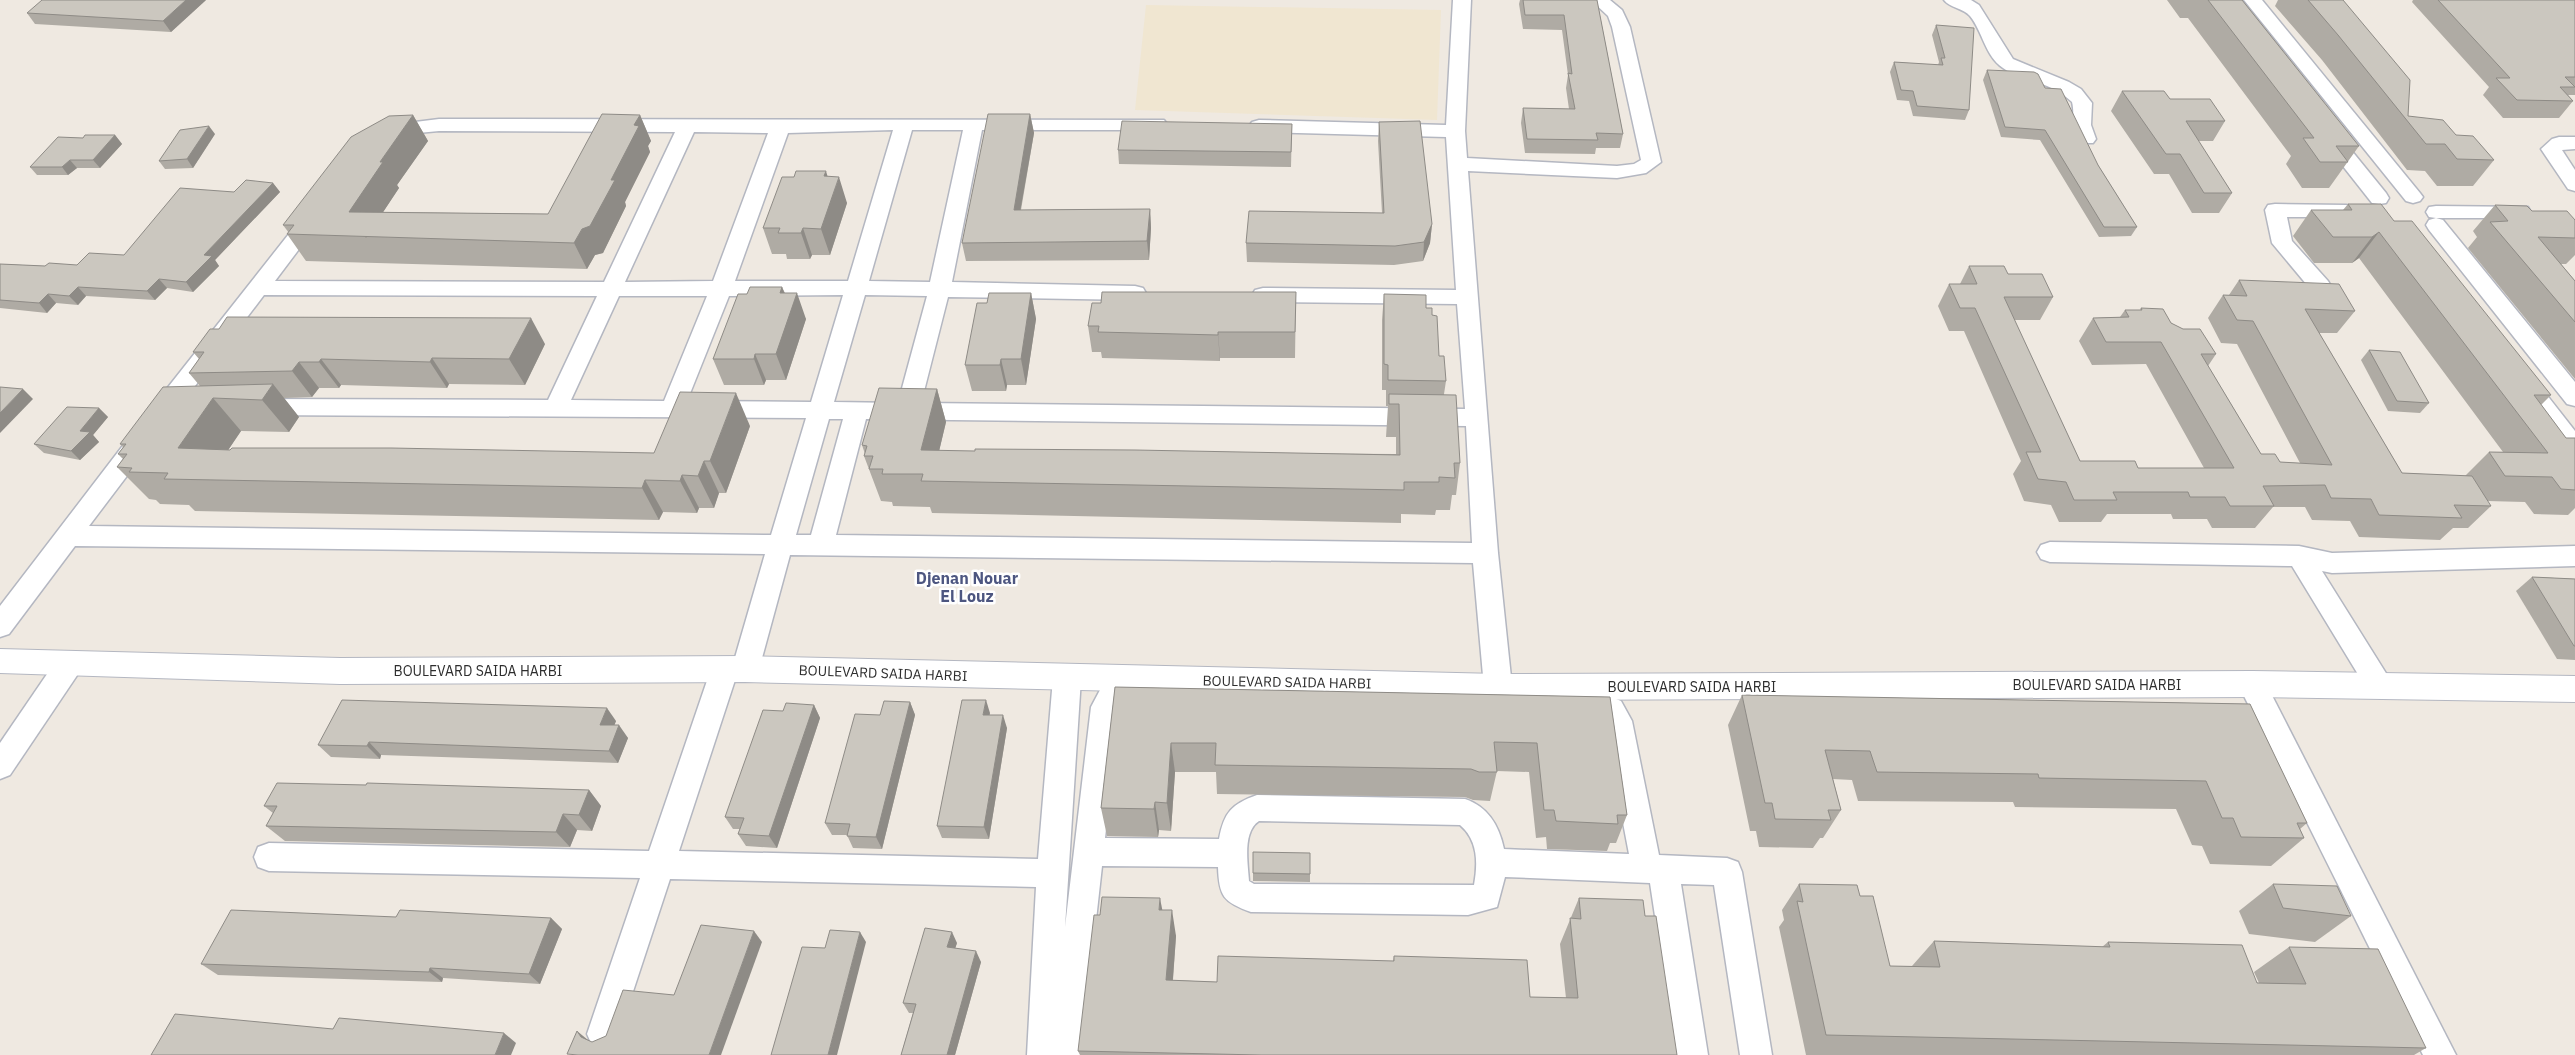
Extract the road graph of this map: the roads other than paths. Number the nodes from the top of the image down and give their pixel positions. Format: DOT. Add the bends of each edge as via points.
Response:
graph roads {
  1 [pos="1462,0"];
  2 [pos="1600,0"];
  3 [pos="1958,0"];
  4 [pos="2253,0"];
  5 [pos="2318,122"];
  6 [pos="904,124"];
  7 [pos="974,124"];
  8 [pos="1174,124"];
  9 [pos="687,126"];
  10 [pos="1241,126"];
  11 [pos="780,127"];
  12 [pos="1455,131"];
  13 [pos="2086,138"];
  14 [pos="2575,143"];
  15 [pos="369,150"];
  16 [pos="1457,164"];
  17 [pos="2575,185"];
  18 [pos="2413,197"];
  19 [pos="323,204"];
  20 [pos="2381,209"];
  21 [pos="2539,212"];
  22 [pos="2429,222"];
  23 [pos="2320,286"];
  24 [pos="258,288"];
  25 [pos="857,288"];
  26 [pos="611,289"];
  27 [pos="721,289"];
  28 [pos="939,290"];
  29 [pos="1159,293"];
  30 [pos="1238,294"];
  31 [pos="1468,297"];
  32 [pos="2508,363"];
  33 [pos="2575,398"];
  34 [pos="236,408"];
  35 [pos="556,408"];
  36 [pos="672,409"];
  37 [pos="190,410"];
  38 [pos="818,410"];
  39 [pos="857,410"];
  40 [pos="907,410"];
  41 [pos="162,411"];
  42 [pos="1477,418"];
  43 [pos="2575,448"];
  44 [pos="69,536"];
  45 [pos="780,546"];
  46 [pos="821,546"];
  47 [pos="2050,552"];
  48 [pos="1485,553"];
  49 [pos="2299,556"];
  50 [pos="2575,556"];
  51 [pos="0,626"];
  52 [pos="0,662"];
  53 [pos="70,663"];
  54 [pos="735,669"];
  55 [pos="1067,678"];
  56 [pos="2252,684"];
  57 [pos="2380,686"];
  58 [pos="1498,687"];
  59 [pos="2575,689"];
  60 [pos="0,766"];
  61 [pos="1089,852"];
  62 [pos="1234,853"];
  63 [pos="269,857"];
  64 [pos="1489,862"];
  65 [pos="659,865"];
  66 [pos="1655,868"];
  67 [pos="1052,873"];
  68 [pos="603,1034"];
  69 [pos="1043,1055"];
  70 [pos="1065,1055"];
  71 [pos="1692,1055"];
  72 [pos="1756,1055"];
  73 [pos="2440,1055"];
  1 -- 12 [label="street"];
  2 -- 16 [label="street" via="1616,14 1621,27 1651,162 1639,169 1617,172"];
  3 -- 13 [label="street" via="1979,14 2006,63 2041,76 2078,96 2083,104 2080,129"];
  4 -- 18 [label="street"];
  5 -- 20 [label="street"];
  6 -- 7 [label="street"];
  6 -- 11 [label="street"];
  6 -- 25 [label="street"];
  7 -- 8 [label="street"];
  7 -- 28 [label="street"];
  9 -- 11 [label="street"];
  9 -- 15 [label="street" via="439,125 391,136"];
  9 -- 26 [label="street"];
  10 -- 12 [label="street"];
  11 -- 27 [label="street"];
  12 -- 16 [label="street"];
  14 -- 17 [label="street" via="2559,143 2550,149"];
  16 -- 31 [label="street"];
  18 -- 20 [label="street" via="2389,194"];
  18 -- 22 [label="street" via="2427,204"];
  19 -- 24 [label="street"];
  20 -- 23 [label="street" via="2275,210 2282,243"];
  21 -- 22 [label="street"];
  22 -- 33 [label="street"];
  24 -- 26 [label="street"];
  24 -- 41 [label="street"];
  25 -- 27 [label="street"];
  25 -- 28 [label="street"];
  25 -- 38 [label="street"];
  26 -- 27 [label="street"];
  26 -- 35 [label="street"];
  27 -- 36 [label="street"];
  28 -- 29 [label="street"];
  28 -- 40 [label="street"];
  30 -- 31 [label="street"];
  31 -- 42 [label="street"];
  32 -- 43 [label="street"];
  34 -- 35 [label="street"];
  35 -- 36 [label="street"];
  36 -- 38 [label="street"];
  37 -- 41 [label="street"];
  38 -- 39 [label="street"];
  38 -- 45 [label="street"];
  39 -- 40 [label="street"];
  39 -- 46 [label="street"];
  40 -- 42 [label="street"];
  41 -- 44 [label="street"];
  42 -- 48 [label="street"];
  44 -- 45 [label="street"];
  44 -- 51 [label="street"];
  45 -- 46 [label="street"];
  45 -- 54 [label="street"];
  46 -- 48 [label="street"];
  47 -- 49 [label="street"];
  48 -- 58 [label="street"];
  49 -- 50 [label="street" via="2332,563"];
  49 -- 57 [label="street"];
  52 -- 53 [label="street, BOULEVARD SAIDA HARBI"];
  53 -- 54 [label="street, BOULEVARD SAIDA HARBI" via="340,672"];
  53 -- 60 [label="street"];
  54 -- 55 [label="street, BOULEVARD SAIDA HARBI"];
  54 -- 65 [label="street"];
  55 -- 58 [label="street, BOULEVARD SAIDA HARBI"];
  55 -- 67 [label="street"];
  56 -- 57 [label="street, BOULEVARD SAIDA HARBI"];
  56 -- 58 [label="street, BOULEVARD SAIDA HARBI"];
  56 -- 73 [label="street"];
  57 -- 59 [label="street, BOULEVARD SAIDA HARBI"];
  61 -- 62 [label="street"];
  61 -- 66 [label="street" via="1105,707 1110,698 1597,705 1611,709 1618,722"];
  61 -- 70 [label="street"];
  62 -- 64 [label="street" via="1235,830 1242,816 1257,808 1464,812 1477,821 1486,834"];
  62 -- 64 [label="street" via="1235,889 1250,898 1468,901 1486,897 1491,886"];
  63 -- 65 [label="street"];
  64 -- 66 [label="street"];
  65 -- 67 [label="street"];
  65 -- 68 [label="street"];
  66 -- 71 [label="street"];
  66 -- 72 [label="street" via="1727,872"];
  67 -- 69 [label="street"];
}
